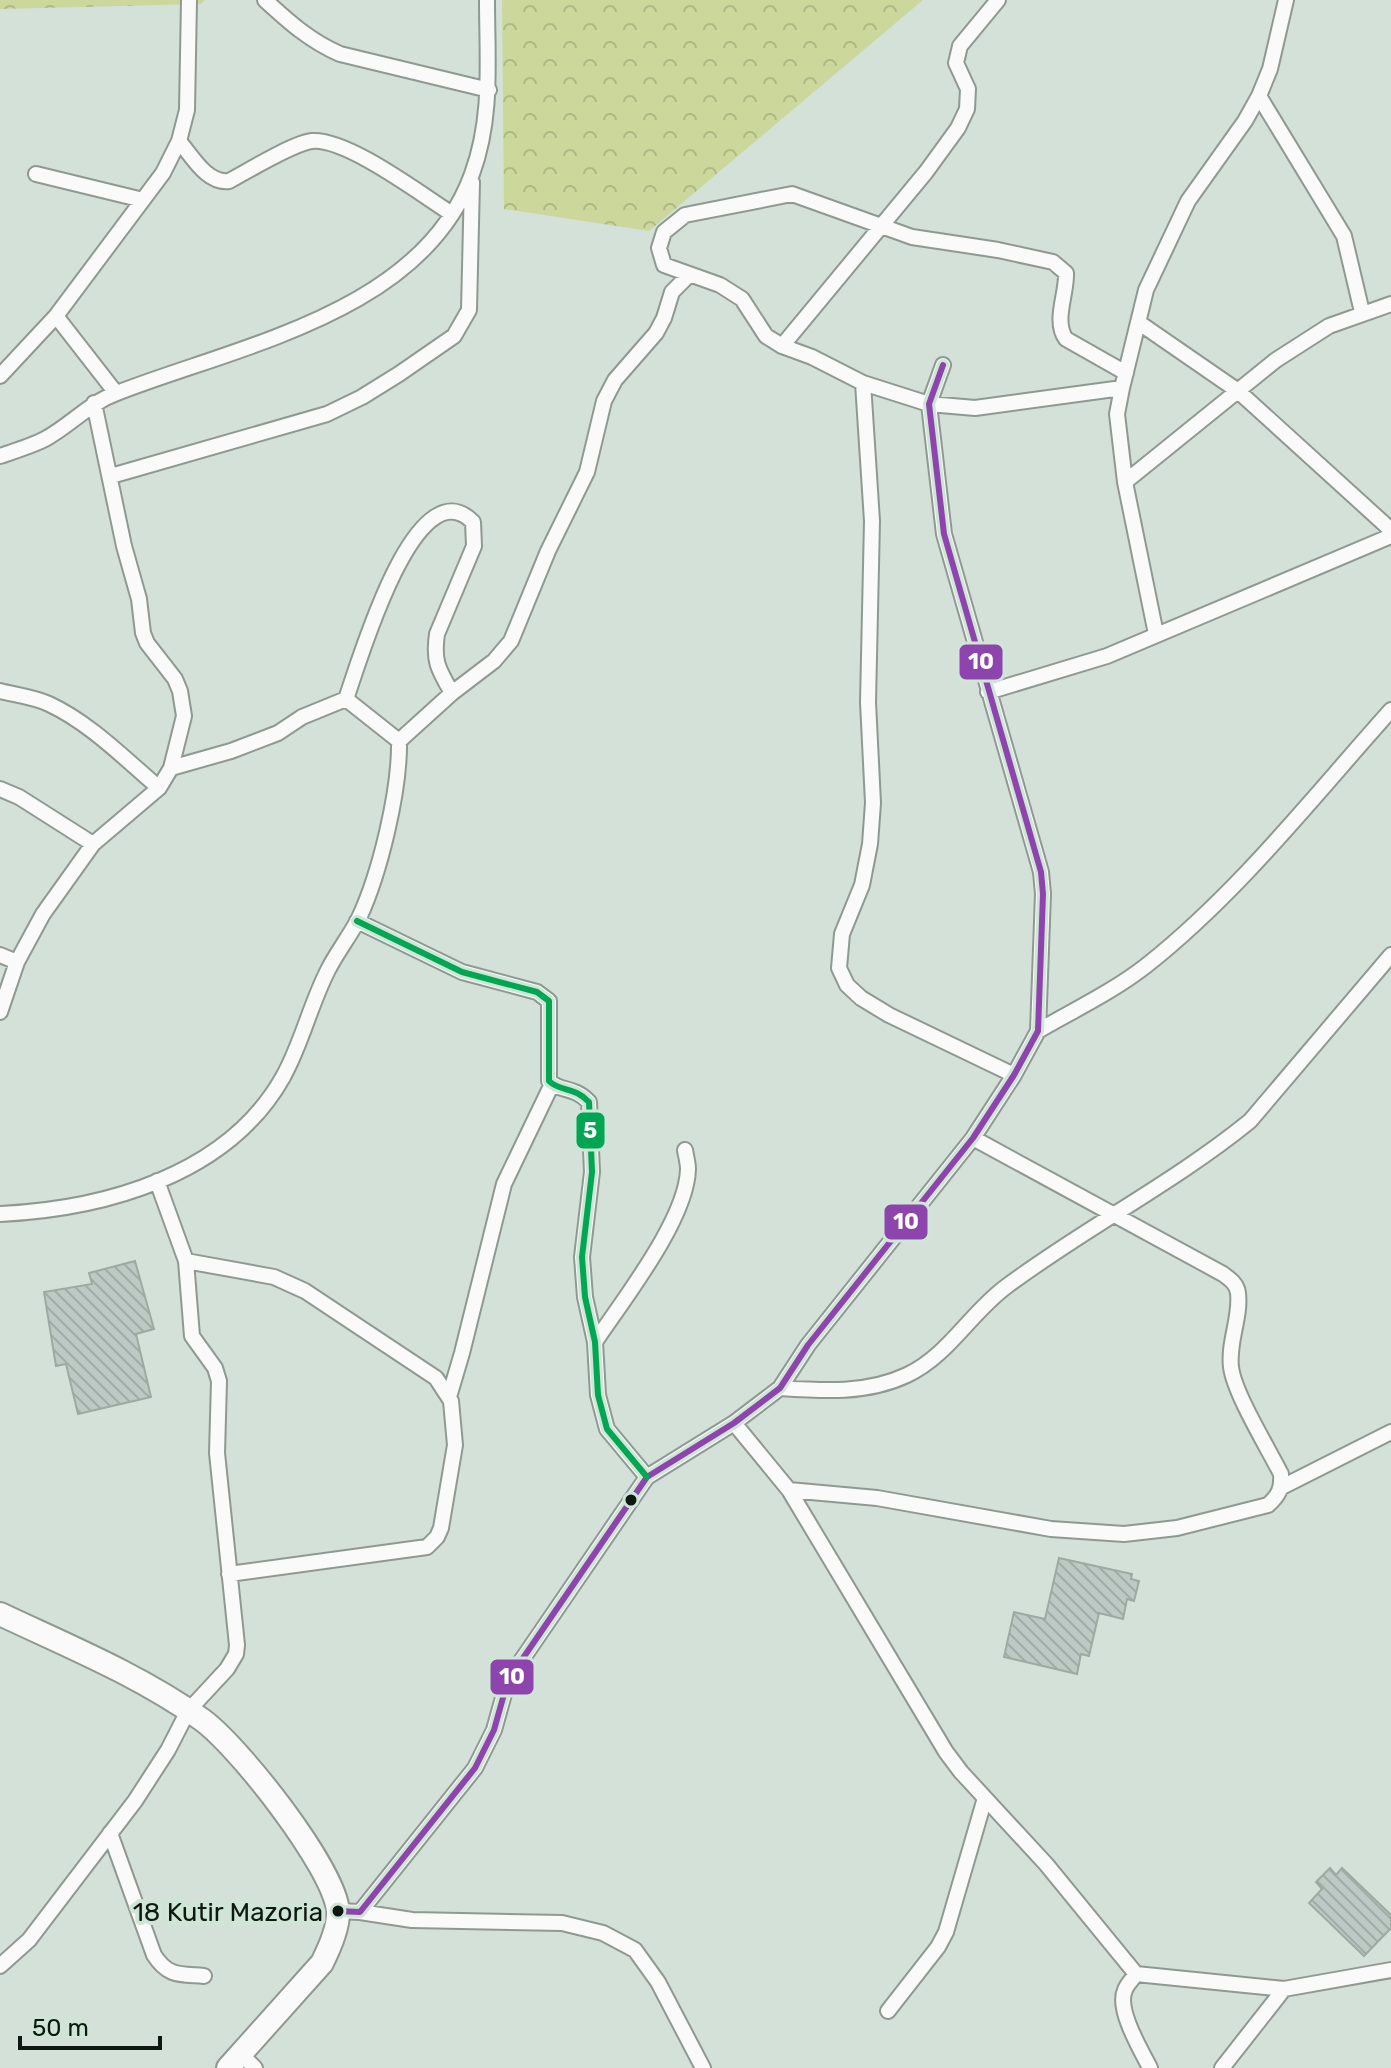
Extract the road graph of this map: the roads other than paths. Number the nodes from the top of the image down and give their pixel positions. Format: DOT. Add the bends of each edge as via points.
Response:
graph roads {
  1 [pos="189,0"];
  2 [pos="265,0"];
  3 [pos="487,0"];
  4 [pos="998,0"];
  5 [pos="1286,0"];
  6 [pos="489,90"];
  7 [pos="1259,96"];
  8 [pos="179,141"];
  9 [pos="472,173"];
  10 [pos="36,174"];
  11 [pos="143,200"];
  12 [pos="452,214"];
  13 [pos="881,227"];
  14 [pos="689,275"];
  15 [pos="1391,304"];
  16 [pos="1362,312"];
  17 [pos="56,316"];
  18 [pos="1138,322"];
  19 [pos="782,346"];
  20 [pos="943,365"];
  21 [pos="1126,373"];
  22 [pos="0,376"];
  23 [pos="863,383"];
  24 [pos="1122,388"];
  25 [pos="1238,391"];
  26 [pos="116,393"];
  27 [pos="94,403"];
  28 [pos="929,404"];
  29 [pos="0,456"];
  30 [pos="111,476"];
  31 [pos="1125,482"];
  32 [pos="1391,533"];
  33 [pos="1156,634"];
  34 [pos="0,691"];
  35 [pos="988,692"];
  36 [pos="452,693"];
  37 [pos="346,699"];
  38 [pos="1391,710"];
  39 [pos="399,741"];
  40 [pos="171,768"];
  41 [pos="159,788"];
  42 [pos="0,789"];
  43 [pos="93,844"];
  44 [pos="357,921"];
  45 [pos="0,955"];
  46 [pos="1391,955"];
  47 [pos="17,962"];
  48 [pos="0,1012"];
  49 [pos="1038,1031"];
  50 [pos="1014,1075"];
  51 [pos="552,1084"];
  52 [pos="973,1138"];
  53 [pos="685,1150"];
  54 [pos="157,1181"];
  55 [pos="0,1214"];
  56 [pos="1111,1214"];
  57 [pos="186,1261"];
  58 [pos="595,1342"];
  59 [pos="780,1388"];
  60 [pos="449,1397"];
  61 [pos="734,1423"];
  62 [pos="1391,1432"];
  63 [pos="647,1477"];
  64 [pos="1282,1487"];
  65 [pos="789,1490"];
  66 [pos="229,1574"];
  67 [pos="0,1614"];
  68 [pos="188,1711"];
  69 [pos="985,1798"];
  70 [pos="110,1833"];
  71 [pos="349,1912"];
  72 [pos="0,1966"];
  73 [pos="1391,1970"];
  74 [pos="1136,1974"];
  75 [pos="204,1976"];
  76 [pos="1284,1989"];
  77 [pos="888,2011"];
  78 [pos="241,2063"];
  79 [pos="703,2068"];
  80 [pos="1150,2068"];
  81 [pos="1222,2068"];
  1 -- 8 [label="street" via="187,110"];
  2 -- 6 [label="street" via="317,44 340,54"];
  3 -- 6 [label="street"];
  4 -- 13 [label="street" via="960,46 956,63 968,89 958,128"];
  5 -- 7 [label="street"];
  6 -- 9 [label="street"];
  7 -- 16 [label="street" via="1344,236"];
  7 -- 18 [label="street" via="1188,201 1146,290"];
  8 -- 11 [label="street"];
  8 -- 12 [label="street" via="213,180 221,182 303,144 323,142 357,154"];
  9 -- 12 [label="street"];
  9 -- 30 [label="street" via="469,310 454,336 327,414"];
  10 -- 11 [label="street"];
  11 -- 17 [label="street"];
  12 -- 26 [label="street" via="402,268 313,322"];
  13 -- 14 [label="street" via="792,194 685,215 664,232 659,248 664,265"];
  13 -- 19 [label="street"];
  13 -- 21 [label="street" via="1061,266 1066,283 1061,332"];
  14 -- 19 [label="street" via="742,299 766,336"];
  14 -- 36 [label="street" via="672,292 660,326 604,401 587,472 511,641"];
  15 -- 16 [label="street"];
  16 -- 25 [label="street" via="1329,326"];
  17 -- 22 [label="street"];
  17 -- 26 [label="street"];
  18 -- 21 [label="street"];
  18 -- 25 [label="street"];
  19 -- 23 [label="street"];
  20 -- 28 [label="street"];
  21 -- 24 [label="street"];
  23 -- 28 [label="street"];
  23 -- 50 [label="street" via="872,521 868,702 873,803 862,885 842,934 839,968 861,998"];
  24 -- 28 [label="street" via="975,408"];
  24 -- 31 [label="street" via="1117,414"];
  25 -- 31 [label="street"];
  25 -- 32 [label="street"];
  26 -- 27 [label="street"];
  27 -- 29 [label="street" via="47,438"];
  27 -- 30 [label="street"];
  28 -- 35 [label="street" via="944,534"];
  30 -- 40 [label="street" via="143,633 180,691 184,716"];
  31 -- 33 [label="street"];
  32 -- 33 [label="street"];
  33 -- 35 [label="street" via="1107,656"];
  34 -- 41 [label="street" via="68,714"];
  35 -- 49 [label="street" via="1041,872"];
  36 -- 37 [label="street" via="435,665 434,649 474,546 473,522 459,512 433,519 409,542"];
  36 -- 39 [label="street"];
  37 -- 39 [label="street"];
  37 -- 40 [label="street" via="278,733"];
  38 -- 49 [label="street" via="1201,920 1145,967"];
  39 -- 44 [label="street" via="400,762 380,860"];
  40 -- 41 [label="street"];
  41 -- 43 [label="street"];
  42 -- 43 [label="street"];
  43 -- 47 [label="street" via="43,914"];
  44 -- 51 [label="street" via="462,972 544,996 549,1001"];
  44 -- 54 [label="street" via="264,1107 212,1154"];
  45 -- 47 [label="street"];
  46 -- 56 [label="street" via="1250,1121"];
  47 -- 48 [label="street"];
  49 -- 50 [label="street"];
  50 -- 52 [label="street"];
  51 -- 58 [label="street" via="574,1090 589,1102 592,1172 582,1257"];
  51 -- 60 [label="street" via="504,1184"];
  52 -- 56 [label="street"];
  52 -- 59 [label="street" via="808,1345"];
  53 -- 58 [label="street" via="686,1182 667,1231"];
  54 -- 55 [label="street" via="94,1202"];
  54 -- 57 [label="street"];
  56 -- 59 [label="street" via="1003,1288 934,1358 906,1375 837,1392"];
  56 -- 64 [label="street" via="1234,1282 1239,1291 1231,1368 1281,1474"];
  57 -- 60 [label="street" via="274,1277 305,1291 436,1378"];
  57 -- 66 [label="street" via="192,1336 219,1381 217,1453"];
  58 -- 63 [label="street" via="598,1395 607,1429"];
  59 -- 61 [label="street"];
  60 -- 66 [label="street" via="455,1445 441,1528 427,1547"];
  61 -- 63 [label="street"];
  61 -- 65 [label="street"];
  62 -- 64 [label="street"];
  63 -- 71 [label="street" via="519,1664 475,1768"];
  64 -- 65 [label="street" via="1268,1505 1177,1528 1124,1534 1051,1529 877,1498"];
  65 -- 69 [label="street" via="946,1752"];
  66 -- 68 [label="street" via="236,1654"];
  67 -- 68 [label="main road" via="119,1670"];
  68 -- 70 [label="street" via="168,1750"];
  68 -- 71 [label="main road" via="231,1747 281,1807"];
  69 -- 74 [label="street"];
  69 -- 77 [label="street" via="946,1932"];
  70 -- 72 [label="street" via="29,1940"];
  70 -- 75 [label="street" via="161,1967 170,1973"];
  71 -- 78 [label="main road" via="322,1963"];
  71 -- 79 [label="street" via="412,1920 562,1923 603,1933 635,1950"];
  73 -- 76 [label="street"];
  74 -- 76 [label="street"];
  74 -- 80 [label="street" via="1122,2000"];
  76 -- 81 [label="street"];
}
